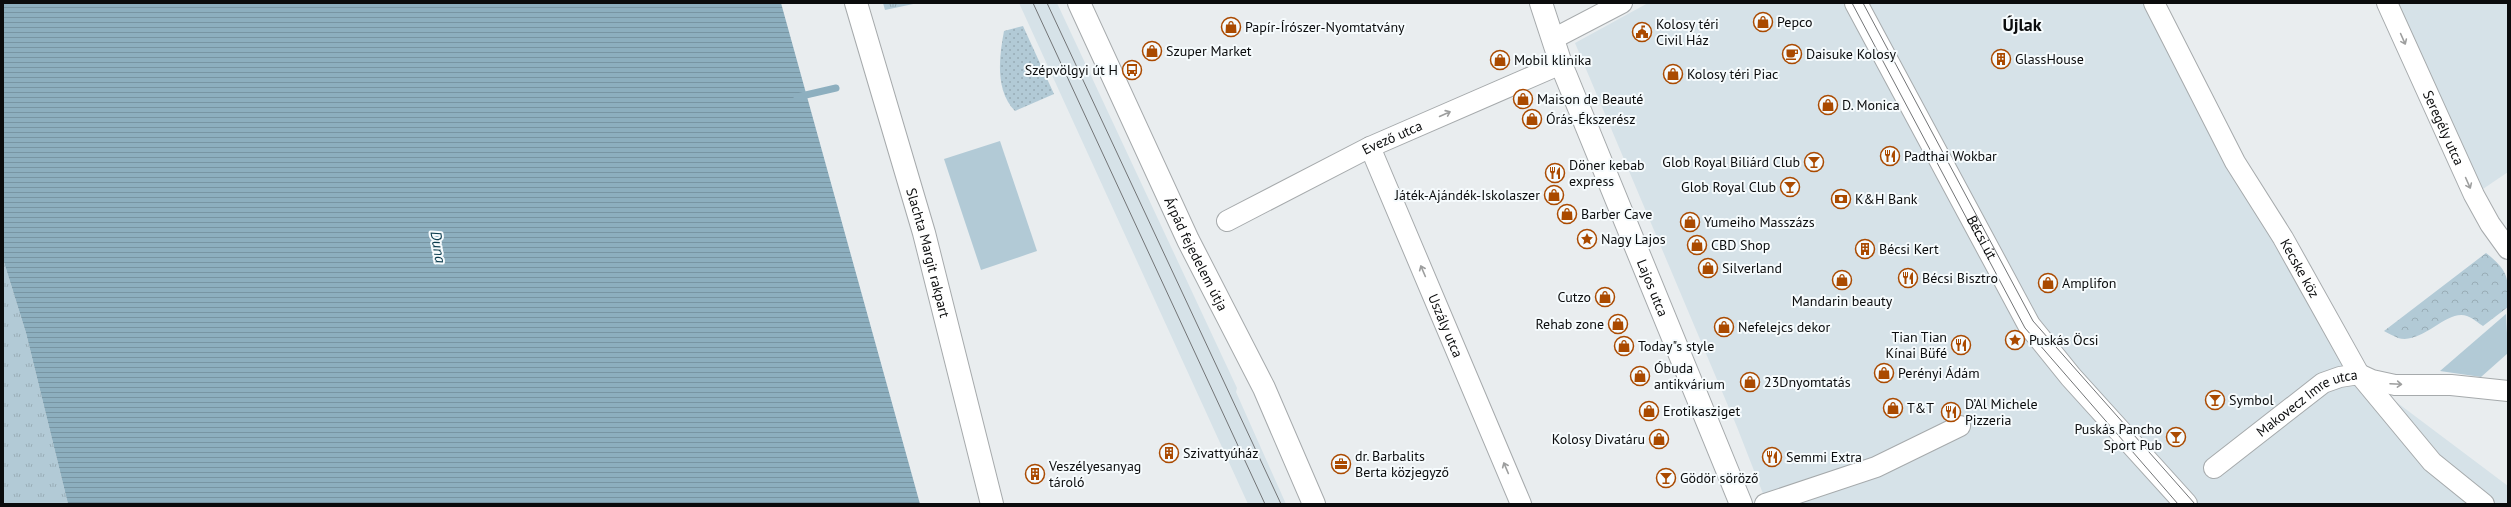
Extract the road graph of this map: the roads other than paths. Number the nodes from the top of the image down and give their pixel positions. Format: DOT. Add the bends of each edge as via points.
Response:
graph roads {
  1 [pos="856,3"];
  2 [pos="1079,3"];
  3 [pos="1541,3"];
  4 [pos="1622,3"];
  5 [pos="1856,3"];
  6 [pos="2154,3"];
  7 [pos="2387,3"];
  8 [pos="1553,39"];
  9 [pos="1561,64"];
  10 [pos="1370,147"];
  11 [pos="1227,221"];
  12 [pos="2508,249"];
  13 [pos="2359,374"];
  14 [pos="2508,391"];
  15 [pos="1960,426"];
  16 [pos="2214,468"];
  17 [pos="992,504"];
  18 [pos="1314,504"];
  19 [pos="1521,504"];
  20 [pos="1741,504"];
  21 [pos="1765,504"];
  22 [pos="2186,504"];
  23 [pos="2484,504"];
  1 -- 17 [label="street, Slachta Margit rakpart" via="924,233"];
  2 -- 18 [label="street, Árpád fejedelem útja" via="1188,240 1264,388"];
  3 -- 8 [label="street, Lajos utca"];
  4 -- 8 [label="street"];
  5 -- 22 [label="street, Bécsi út" via="2029,325 2071,377"];
  6 -- 13 [label="street, Kecske köz" via="2235,162 2284,238"];
  7 -- 12 [label="street, Seregély utca, one-way" via="2474,195"];
  8 -- 9 [label="street, Lajos utca"];
  10 -- 9 [label="street, Evező utca, one-way"];
  9 -- 20 [label="street, Lajos utca"];
  10 -- 11 [label="street, Evező utca"];
  19 -- 10 [label="street, Uszály utca, one-way"];
  13 -- 14 [label="street, Makovecz Imre utca, one-way" via="2395,385 2451,385"];
  13 -- 16 [label="street, Makovecz Imre utca" via="2323,383"];
  13 -- 23 [label="street, Kecske köz" via="2432,462"];
  15 -- 21 [label="street" via="1876,467"];
}
